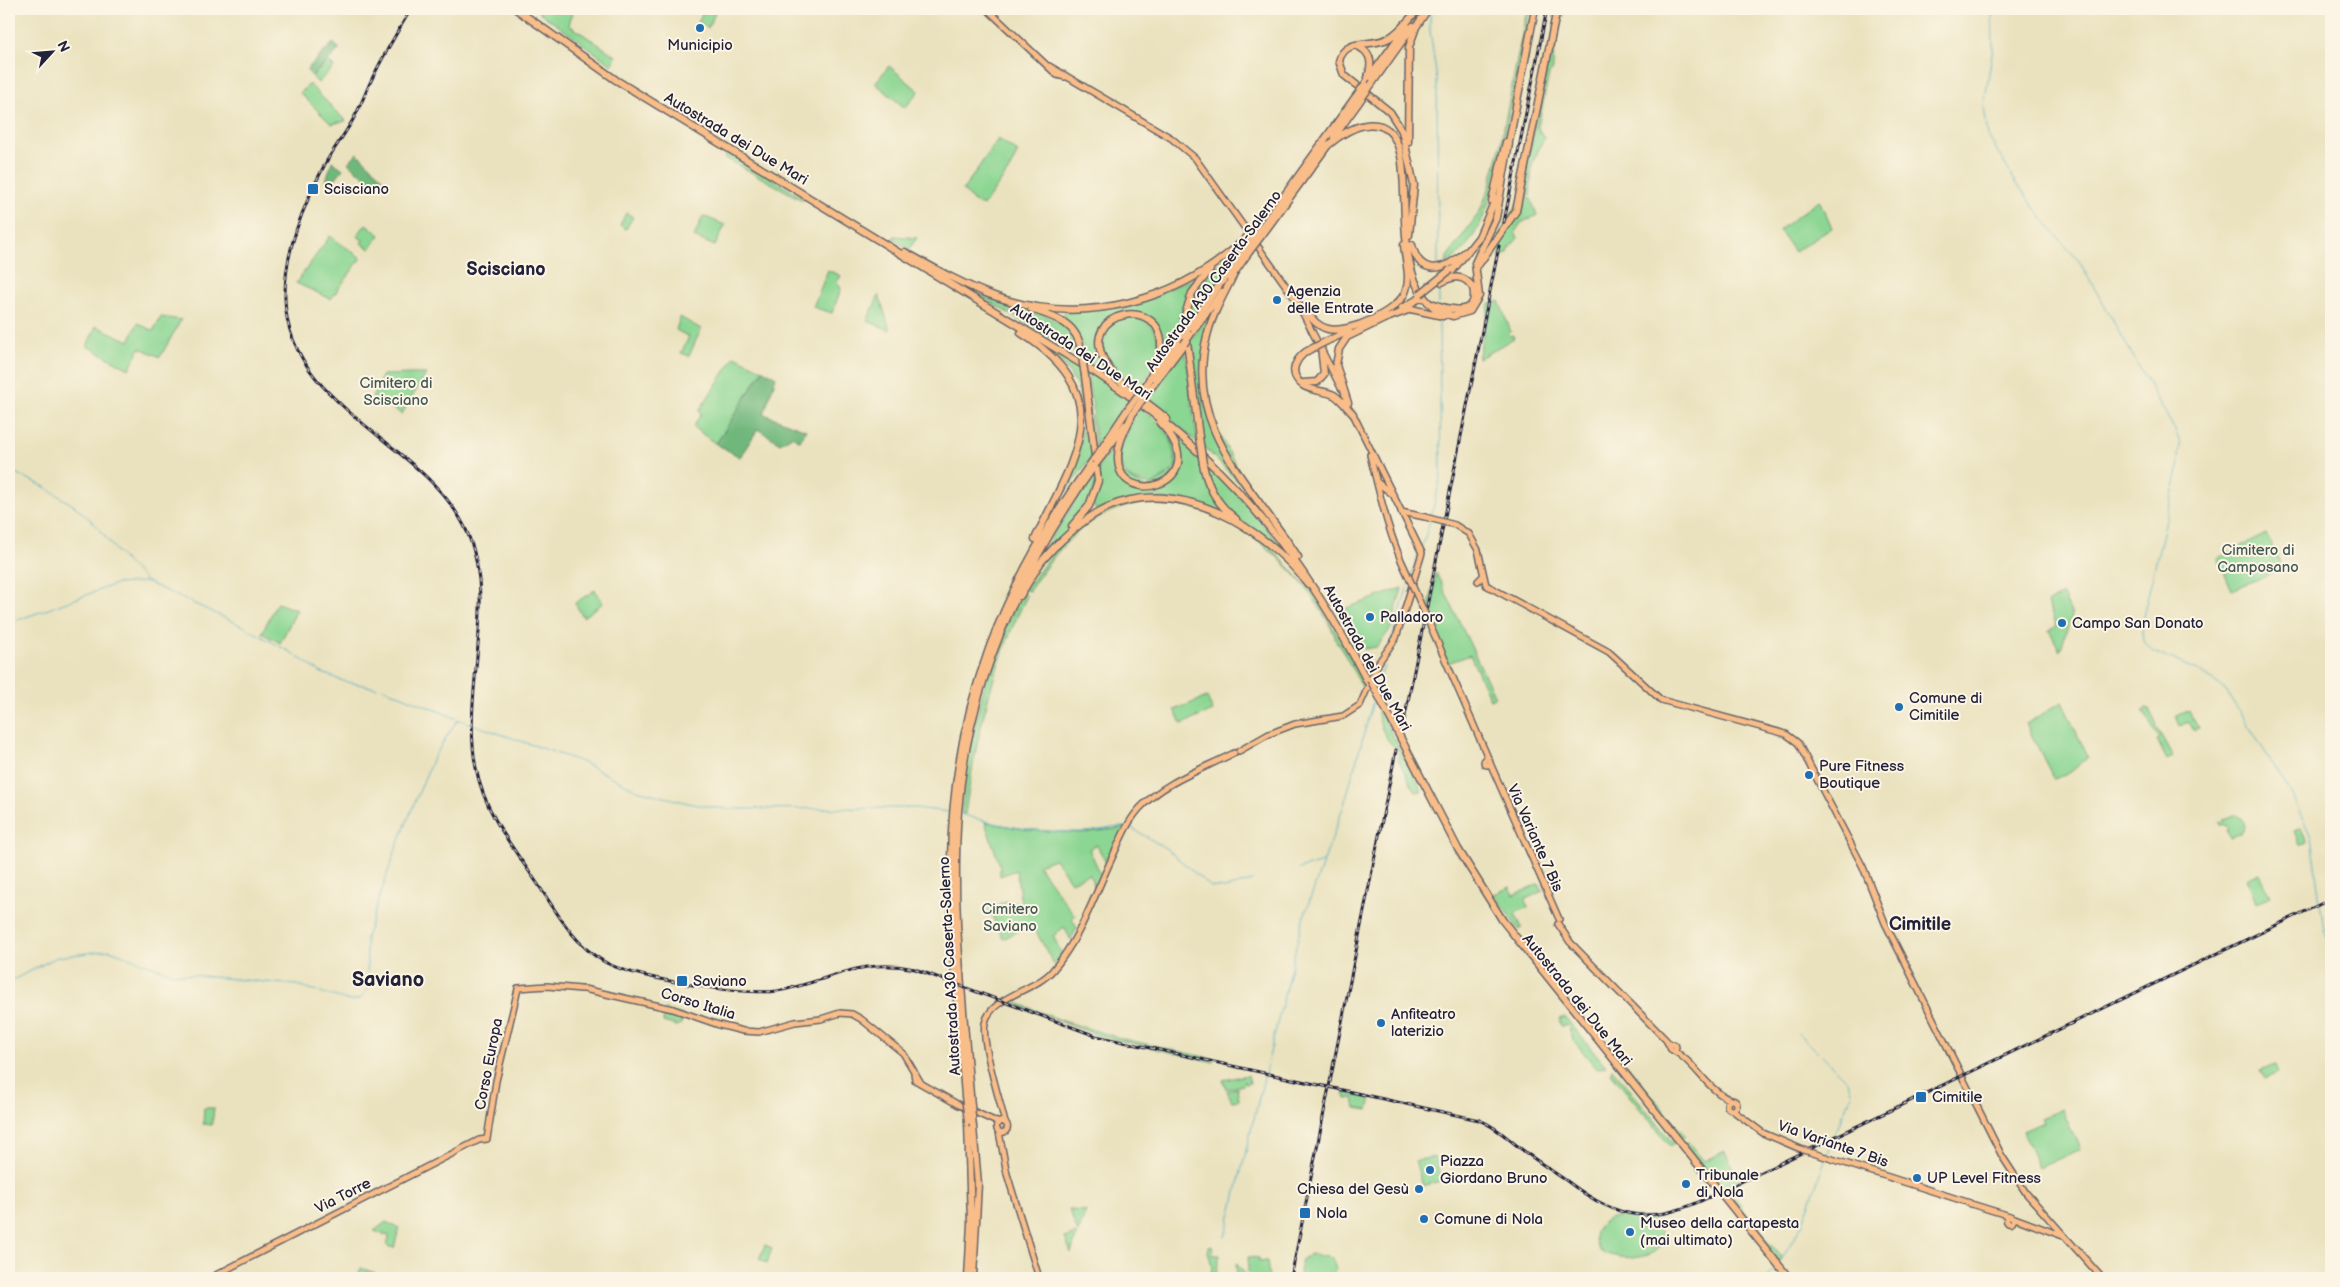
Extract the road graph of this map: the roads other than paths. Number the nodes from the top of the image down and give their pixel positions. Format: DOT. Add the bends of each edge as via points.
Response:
graph roads {
  1 [pos="516,9"];
  2 [pos="521,9"];
  3 [pos="987,9"];
  4 [pos="1534,9"];
  5 [pos="1556,9"];
  6 [pos="1423,10"];
  7 [pos="564,42"];
  8 [pos="1354,45"];
  9 [pos="616,78"];
  10 [pos="1365,84"];
  11 [pos="1357,101"];
  12 [pos="1509,144"];
  13 [pos="1326,147"];
  14 [pos="1406,148"];
  15 [pos="1408,158"];
  16 [pos="1402,169"];
  17 [pos="1407,227"];
  18 [pos="1258,232"];
  19 [pos="887,242"];
  20 [pos="1247,251"];
  21 [pos="1224,258"];
  22 [pos="931,272"];
  23 [pos="1447,274"];
  24 [pos="1232,276"];
  25 [pos="1476,276"];
  26 [pos="1422,296"];
  27 [pos="1012,302"];
  28 [pos="1299,306"];
  29 [pos="1405,306"];
  30 [pos="1437,309"];
  31 [pos="1448,313"];
  32 [pos="1382,316"];
  33 [pos="1360,324"];
  34 [pos="1350,330"];
  35 [pos="1187,333"];
  36 [pos="1321,347"];
  37 [pos="1096,373"];
  38 [pos="1301,383"];
  39 [pos="1145,390"];
  40 [pos="1348,403"];
  41 [pos="1133,410"];
  42 [pos="1353,414"];
  43 [pos="1179,430"];
  44 [pos="1368,448"];
  45 [pos="1095,462"];
  46 [pos="1382,472"];
  47 [pos="1375,475"];
  48 [pos="1377,482"];
  49 [pos="1391,493"];
  50 [pos="1381,501"];
  51 [pos="1397,503"];
  52 [pos="1401,512"];
  53 [pos="1413,514"];
  54 [pos="1406,522"];
  55 [pos="1261,538"];
  56 [pos="1056,546"];
  57 [pos="1027,560"];
  58 [pos="1306,568"];
  59 [pos="1483,576"];
  60 [pos="1495,590"];
  61 [pos="1009,610"];
  62 [pos="1369,681"];
  63 [pos="517,989"];
  64 [pos="915,1071"];
  65 [pos="921,1083"];
  66 [pos="968,1096"];
  67 [pos="1729,1102"];
  68 [pos="1734,1108"];
  69 [pos="970,1125"];
  70 [pos="1001,1127"];
  71 [pos="487,1139"];
  72 [pos="1684,1151"];
  73 [pos="1918,1187"];
  74 [pos="1946,1195"];
  75 [pos="1955,1200"];
  76 [pos="1970,1203"];
  77 [pos="2048,1217"];
  78 [pos="2040,1226"];
  79 [pos="2055,1229"];
  80 [pos="210,1278"];
  81 [pos="968,1278"];
  82 [pos="973,1278"];
  83 [pos="1039,1278"];
  84 [pos="1784,1278"];
  85 [pos="1789,1278"];
  86 [pos="2102,1278"];
  1 -- 7 [label="highway, Autostrada dei Due Mari"];
  2 -- 7 [label="highway, Autostrada dei Due Mari"];
  3 -- 28 [label="main road" via="1058,73 1171,138 1189,152"];
  4 -- 12 [label="highway"];
  4 -- 23 [label="highway" via="1494,194 1466,252"];
  5 -- 25 [label="highway" via="1516,211 1480,260"];
  6 -- 8 [label="highway" via="1388,39"];
  6 -- 10 [label="highway, Autostrada A30 Caserta-Salerno"];
  6 -- 11 [label="highway, Autostrada A30 Caserta-Salerno, bridge"];
  6 -- 15 [label="highway" via="1412,37 1408,59"];
  7 -- 9 [label="highway, Autostrada dei Due Mari"];
  8 -- 10 [label="highway" via="1364,49 1371,60"];
  8 -- 14 [label="highway" via="1346,48 1339,58 1341,72 1390,112 1402,130"];
  9 -- 19 [label="highway, Autostrada dei Due Mari"];
  9 -- 22 [label="highway, Autostrada dei Due Mari"];
  10 -- 11 [label="highway, Autostrada A30 Caserta-Salerno, bridge"];
  11 -- 13 [label="highway, Autostrada A30 Caserta-Salerno"];
  11 -- 18 [label="highway, Autostrada A30 Caserta-Salerno"];
  12 -- 23 [label="highway" via="1498,195 1488,220 1472,249"];
  12 -- 25 [label="highway" via="1496,218 1476,260"];
  13 -- 16 [label="highway" via="1358,125 1376,124 1393,136"];
  13 -- 18 [label="highway, Autostrada A30 Caserta-Salerno"];
  14 -- 15 [label="highway"];
  14 -- 16 [label="highway"];
  15 -- 17 [label="highway" via="1414,190"];
  16 -- 17 [label="highway"];
  17 -- 23 [label="highway" via="1421,263"];
  17 -- 26 [label="highway" via="1413,276"];
  17 -- 32 [label="highway" via="1407,290 1399,303"];
  18 -- 20 [label="highway, Autostrada A30 Caserta-Salerno, bridge"];
  18 -- 21 [label="highway, bridge"];
  19 -- 27 [label="highway" via="952,278"];
  19 -- 43 [label="highway, Autostrada dei Due Mari" via="1104,374"];
  20 -- 24 [label="highway, Autostrada A30 Caserta-Salerno"];
  20 -- 35 [label="highway, Autostrada A30 Caserta-Salerno"];
  21 -- 27 [label="highway" via="1160,294 1108,307 1060,309"];
  21 -- 55 [label="highway, bridge" via="1195,286 1185,312 1184,329 1208,483 1217,500"];
  22 -- 37 [label="highway, Autostrada dei Due Mari"];
  22 -- 57 [label="highway" via="1042,347 1064,368 1078,397 1081,413 1079,446"];
  23 -- 26 [label="highway, bridge"];
  23 -- 26 [label="highway"];
  23 -- 31 [label="highway" via="1467,280 1474,293 1467,307"];
  24 -- 35 [label="highway, Autostrada A30 Caserta-Salerno"];
  24 -- 58 [label="highway" via="1206,336 1202,368 1205,406 1216,438 1229,460"];
  25 -- 31 [label="highway" via="1479,296 1472,309 1464,314"];
  26 -- 29 [label="highway"];
  26 -- 30 [label="highway"];
  26 -- 32 [label="highway"];
  27 -- 56 [label="highway, bridge" via="1066,322 1077,336 1081,351 1098,481 1089,506"];
  28 -- 33 [label="highway" via="1317,324 1328,329 1340,330"];
  28 -- 36 [label="main road"];
  29 -- 32 [label="highway"];
  29 -- 34 [label="highway"];
  30 -- 31 [label="highway"];
  30 -- 32 [label="highway" via="1411,309"];
  32 -- 33 [label="highway"];
  32 -- 40 [label="highway" via="1352,334 1339,349 1336,370"];
  33 -- 34 [label="highway"];
  34 -- 38 [label="highway, bridge" via="1301,355 1295,364 1295,375"];
  35 -- 39 [label="highway, Autostrada A30 Caserta-Salerno"];
  35 -- 39 [label="highway, Autostrada A30 Caserta-Salerno, bridge" via="1184,344"];
  36 -- 38 [label="highway" via="1325,370 1322,377 1313,383"];
  36 -- 40 [label="main road"];
  37 -- 41 [label="highway" via="1155,418 1172,437 1178,450 1178,465 1164,483 1137,486 1124,476 1119,464 1119,449"];
  37 -- 62 [label="highway, Autostrada dei Due Mari" via="1186,440 1260,514 1321,597"];
  38 -- 42 [label="highway" via="1334,396"];
  39 -- 41 [label="highway, Autostrada A30 Caserta-Salerno, bridge"];
  39 -- 43 [label="highway" via="1159,357 1160,339 1152,323 1144,317 1126,313 1112,319 1101,334 1099,342 1104,361 1119,381"];
  40 -- 42 [label="main road"];
  41 -- 45 [label="highway, Autostrada A30 Caserta-Salerno, bridge"];
  42 -- 44 [label="main road"];
  43 -- 58 [label="highway, Autostrada dei Due Mari" via="1244,492"];
  44 -- 46 [label="main road"];
  44 -- 47 [label="main road, Via Variante 7 Bis"];
  45 -- 57 [label="highway, Autostrada A30 Caserta-Salerno" via="1054,514"];
  45 -- 61 [label="highway, Autostrada A30 Caserta-Salerno" via="1049,532"];
  46 -- 47 [label="main road" via="1377,471"];
  46 -- 49 [label="main road"];
  47 -- 48 [label="main road, Via Variante 7 Bis"];
  48 -- 49 [label="main road"];
  48 -- 50 [label="main road, Via Variante 7 Bis"];
  49 -- 50 [label="main road" via="1383,495"];
  49 -- 51 [label="main road"];
  50 -- 67 [label="main road, Via Variante 7 Bis, bridge" via="1395,548 1566,937"];
  51 -- 52 [label="main road"];
  51 -- 53 [label="main road"];
  52 -- 53 [label="main road"];
  52 -- 54 [label="main road"];
  53 -- 54 [label="main road" via="1407,515"];
  53 -- 59 [label="main road, bridge" via="1454,525 1469,534 1478,550"];
  54 -- 70 [label="main road" via="1422,553 1396,638 1379,662 1360,705 1344,716 1295,724 1269,734 1161,791 1141,808 1128,826 1078,932 1060,961 1036,984 991,1010 985,1022 1002,1108"];
  55 -- 56 [label="highway" via="1204,507 1152,498 1125,501 1102,510"];
  55 -- 62 [label="highway" via="1290,564 1317,596"];
  56 -- 61 [label="highway" via="1041,562"];
  57 -- 66 [label="highway, Autostrada A30 Caserta-Salerno" via="1003,611 978,679 962,748 953,810 952,909"];
  58 -- 62 [label="highway, Autostrada dei Due Mari" via="1335,614"];
  59 -- 60 [label="main road"];
  59 -- 60 [label="main road" via="1483,584"];
  60 -- 77 [label="main road" via="1609,652 1661,700 1794,738 1864,868 1880,910 2002,1156"];
  61 -- 66 [label="highway, Autostrada A30 Caserta-Salerno" via="978,701 958,811 957,909"];
  62 -- 72 [label="highway, Autostrada dei Due Mari, bridge" via="1455,850 1486,902"];
  63 -- 64 [label="main road, Corso Italia" via="583,988 673,1009 742,1031 758,1032 795,1022 852,1014 903,1052"];
  63 -- 71 [label="main road, Corso Europa" via="496,1081"];
  64 -- 65 [label="main road, Corso Italia"];
  64 -- 65 [label="main road" via="915,1080"];
  65 -- 70 [label="main road"];
  66 -- 69 [label="highway, Autostrada A30 Caserta-Salerno, bridge"];
  67 -- 68 [label="main road" via="1736,1103"];
  67 -- 68 [label="main road" via="1727,1108"];
  68 -- 73 [label="main road, Via Variante 7 Bis, bridge" via="1764,1133 1803,1150"];
  69 -- 81 [label="highway, Autostrada A30 Caserta-Salerno"];
  69 -- 82 [label="highway, Autostrada A30 Caserta-Salerno" via="978,1184"];
  70 -- 83 [label="main road" via="1007,1174"];
  71 -- 80 [label="main road, Via Torre"];
  72 -- 84 [label="highway, Autostrada dei Due Mari"];
  72 -- 85 [label="highway, Autostrada dei Due Mari"];
  73 -- 74 [label="main road, Via Variante 7 Bis"];
  73 -- 75 [label="main road, Via Variante 7 Bis"];
  74 -- 75 [label="main road, Via Variante 7 Bis"];
  74 -- 76 [label="main road, Via Variante 7 Bis"];
  75 -- 76 [label="main road, Via Variante 7 Bis"];
  76 -- 78 [label="main road, Via Variante 7 Bis" via="2010,1219"];
  77 -- 78 [label="main road" via="2047,1224"];
  77 -- 79 [label="main road"];
  78 -- 79 [label="main road, Via Variante 7 Bis"];
  79 -- 86 [label="main road, Via Variante 7 Bis"];
}
